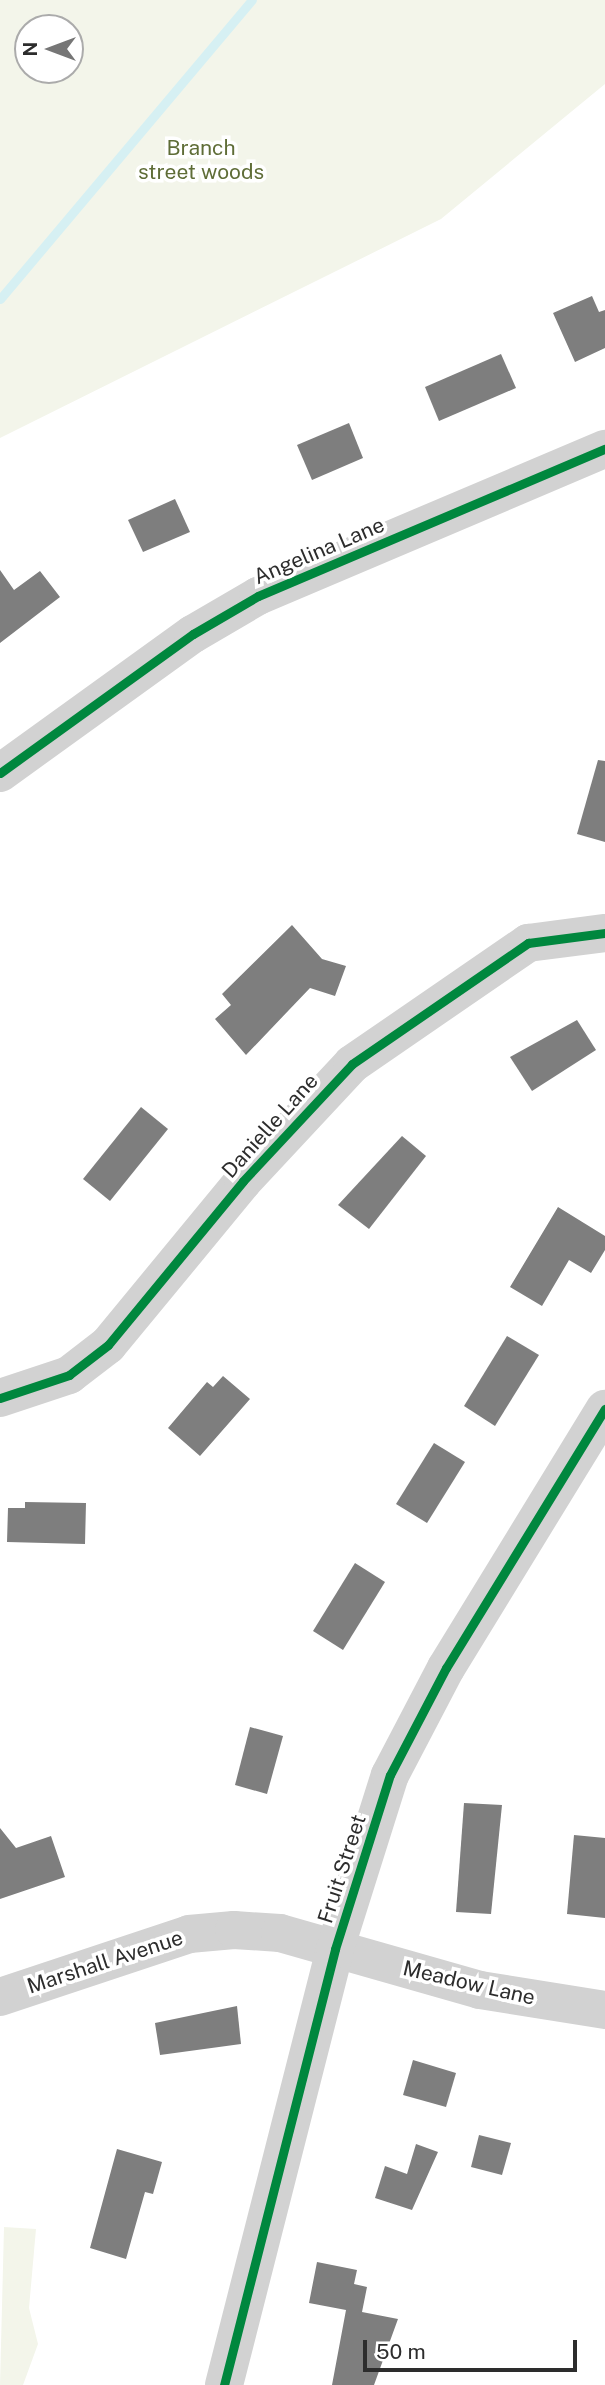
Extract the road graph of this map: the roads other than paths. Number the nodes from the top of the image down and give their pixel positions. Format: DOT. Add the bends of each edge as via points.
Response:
graph roads {
  1 [pos="605,449"];
  2 [pos="0,773"];
  3 [pos="605,933"];
  4 [pos="0,1398"];
  5 [pos="605,1409"];
  6 [pos="335,1950"];
  7 [pos="0,1997"];
  8 [pos="605,2010"];
  9 [pos="224,2385"];
  1 -- 2 [label="street, Angelina Lane" via="258,596 193,634"];
  3 -- 4 [label="street, Danielle Lane" via="528,943 352,1064 243,1181 108,1345 69,1375"];
  5 -- 6 [label="street, Fruit Street" via="416,1721 390,1774"];
  6 -- 7 [label="street, Marshall Avenue" via="280,1933 189,1934"];
  6 -- 8 [label="street, Meadow Lane" via="480,1990"];
  6 -- 9 [label="street, Fruit Street"];
}
